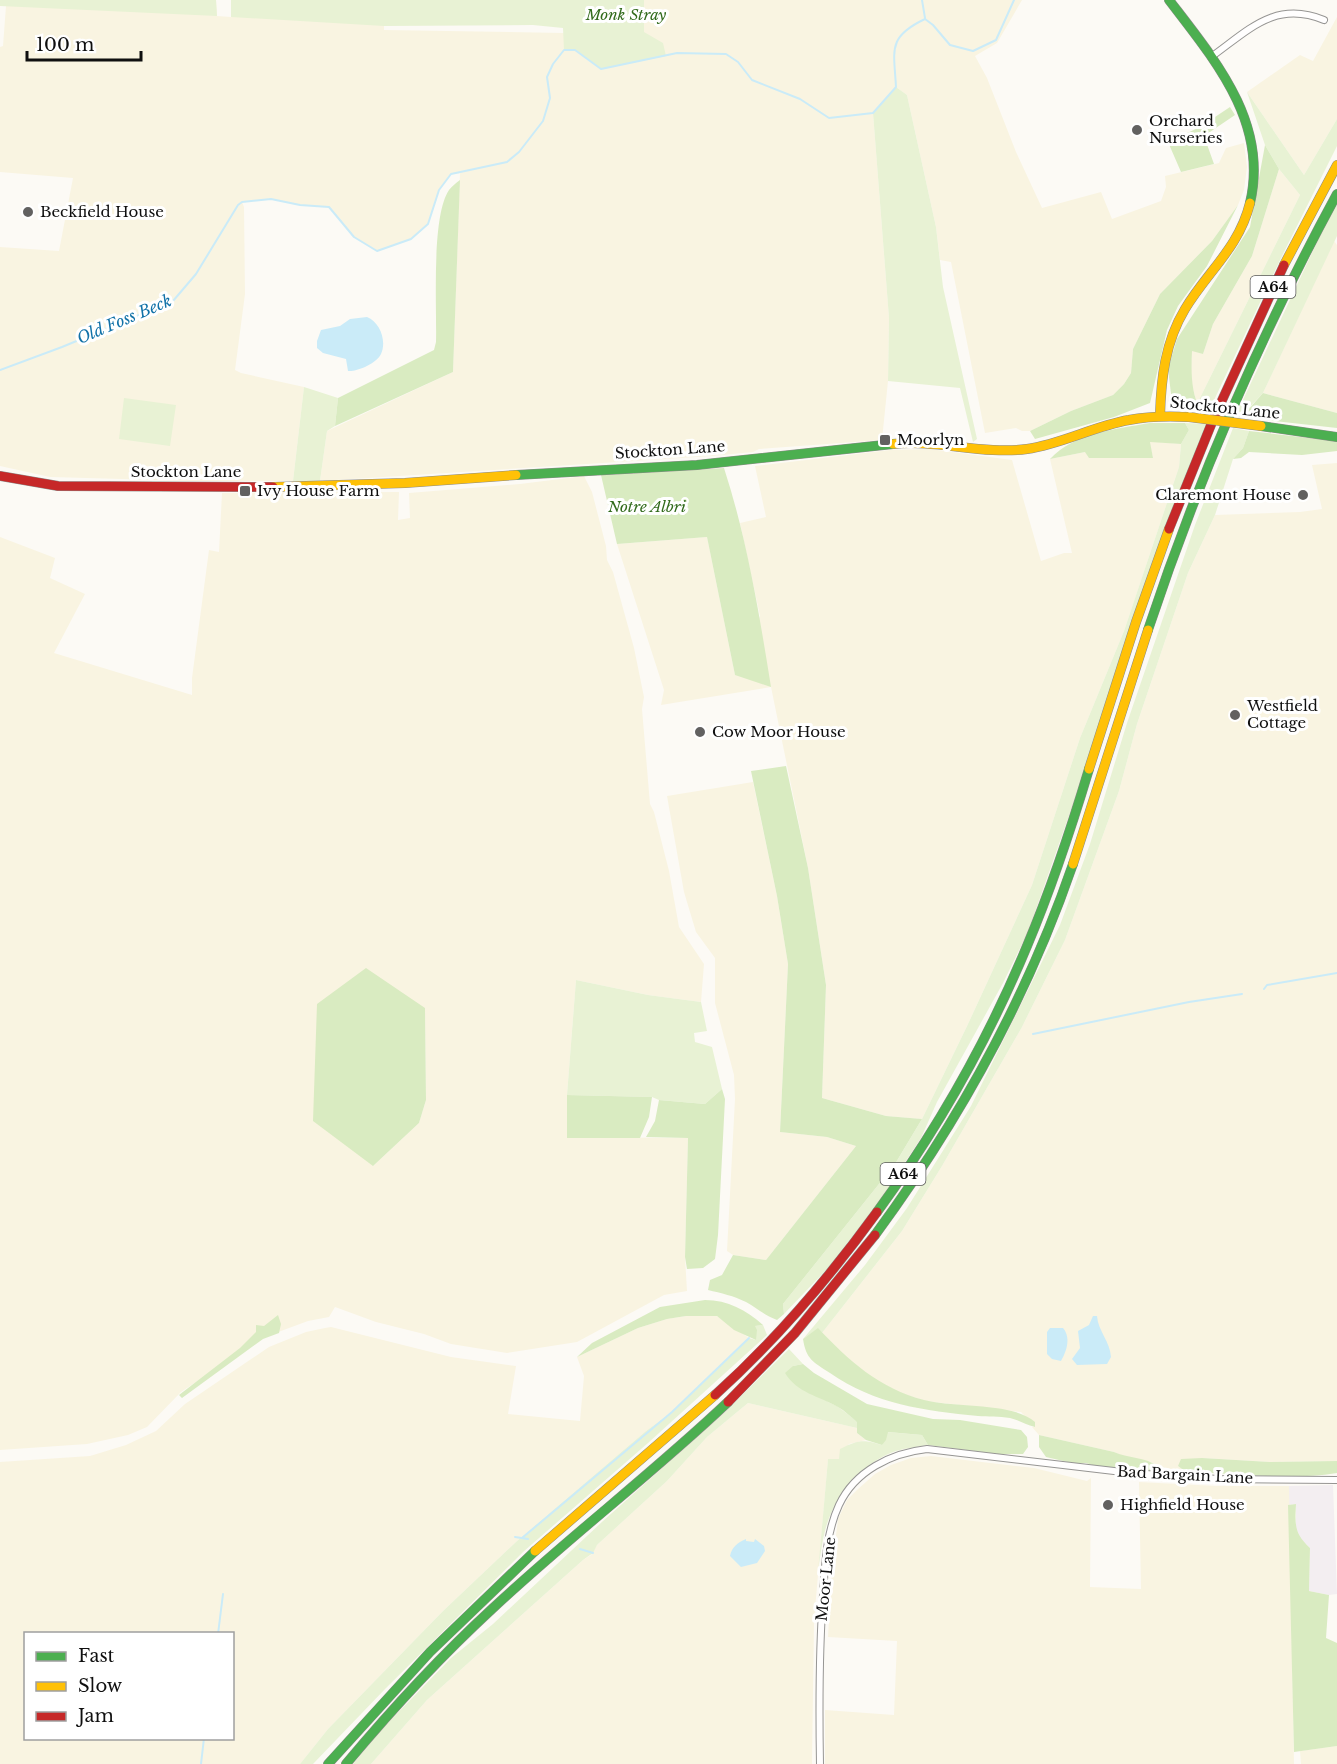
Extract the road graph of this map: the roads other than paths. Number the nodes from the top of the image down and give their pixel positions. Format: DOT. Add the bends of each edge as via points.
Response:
graph roads {
  1 [pos="1169,0"];
  2 [pos="1324,20"];
  3 [pos="1211,57"];
  4 [pos="1337,165"];
  5 [pos="1337,194"];
  6 [pos="1160,416"];
  7 [pos="1337,437"];
  8 [pos="0,476"];
  9 [pos="1034,1461"];
  10 [pos="1337,1480"];
  11 [pos="328,1764"];
  12 [pos="346,1764"];
  13 [pos="820,1764"];
  1 -- 3 [label="main road"];
  2 -- 3 [label="street" via="1301,12 1279,13"];
  3 -- 6 [label="main road" via="1233,88 1247,120 1255,162 1253,194 1239,234 1185,308 1169,340 1164,356"];
  4 -- 11 [label="main road, A64" via="1275,282 1202,443 1151,577 1037,923 1002,1004 933,1130 842,1258 789,1320 730,1381 493,1589 434,1647"];
  5 -- 12 [label="main road, A64" via="1287,288 1215,446 1165,579 1050,924 1014,1009 944,1136 854,1266 799,1329 737,1393 503,1599 442,1658"];
  6 -- 7 [label="main road, Stockton Lane, bridge"];
  6 -- 8 [label="main road, Stockton Lane" via="1127,420 1026,449 898,443 697,465 405,483 58,486"];
  9 -- 10 [label="street, Bad Bargain Lane" via="1218,1479"];
  9 -- 13 [label="street, Moor Lane" via="927,1449 908,1451 872,1467 840,1503 832,1523 824,1580"];
}
